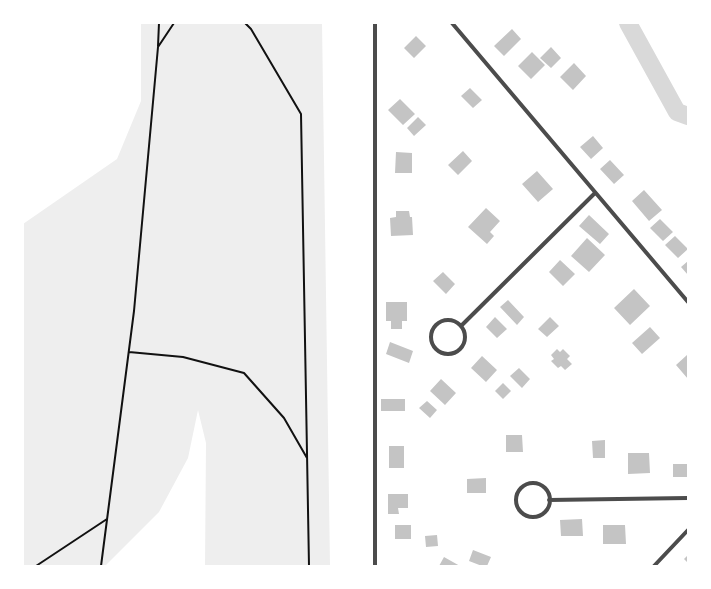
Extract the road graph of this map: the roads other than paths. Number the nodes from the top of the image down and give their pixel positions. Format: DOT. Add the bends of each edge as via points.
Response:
graph roads {
  1 [pos="375,23"];
  2 [pos="452,23"];
  3 [pos="595,193"];
  4 [pos="688,302"];
  5 [pos="461,326"];
  6 [pos="688,498"];
  7 [pos="550,500"];
  8 [pos="688,530"];
  9 [pos="375,566"];
  10 [pos="654,566"];
  1 -- 9 [label="street"];
  2 -- 3 [label="street"];
  3 -- 4 [label="street"];
  3 -- 5 [label="street"];
  5 -- 5 [label="street" via="449,321 437,325 431,336 436,348 447,354 459,350 465,338"];
  6 -- 7 [label="street"];
  7 -- 7 [label="street" via="544,488 532,483 520,489 516,501 522,512 533,516 544,512"];
  8 -- 10 [label="street"];
}
